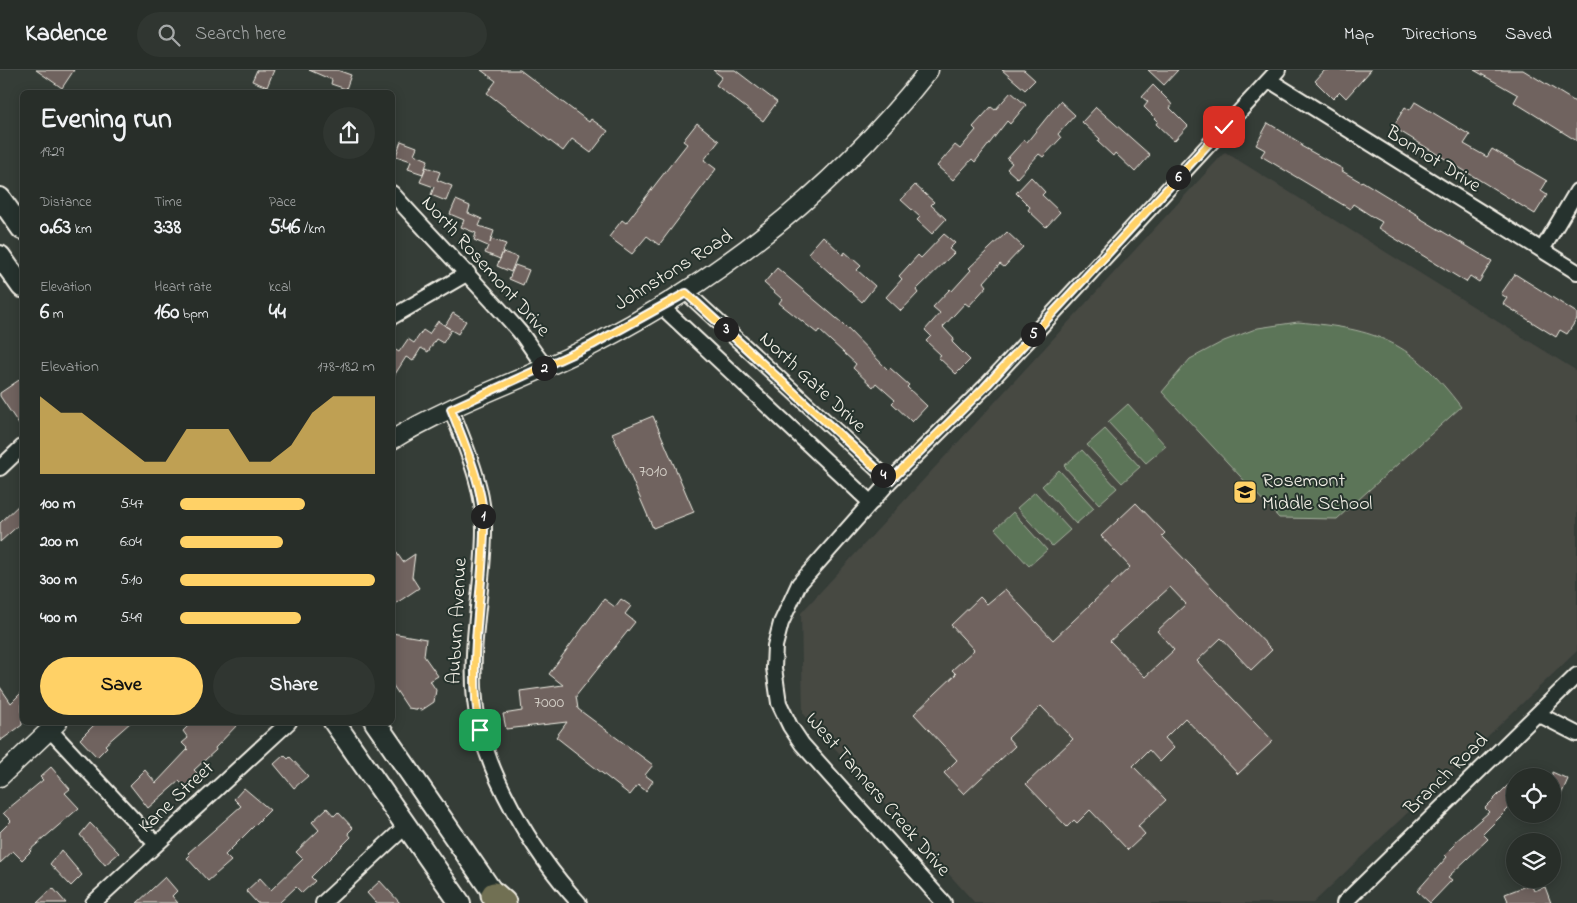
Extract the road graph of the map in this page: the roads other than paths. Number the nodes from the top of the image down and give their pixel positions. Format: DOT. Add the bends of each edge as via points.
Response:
graph roads {
  1 [pos="929,70"];
  2 [pos="1274,75"];
  3 [pos="1577,191"];
  4 [pos="395,196"];
  5 [pos="0,198"];
  6 [pos="20,226"];
  7 [pos="1542,250"];
  8 [pos="0,256"];
  9 [pos="1577,272"];
  10 [pos="468,273"];
  11 [pos="20,284"];
  12 [pos="686,293"];
  13 [pos="662,308"];
  14 [pos="395,315"];
  15 [pos="547,366"];
  16 [pos="451,409"];
  17 [pos="395,438"];
  18 [pos="20,450"];
  19 [pos="0,468"];
  20 [pos="890,481"];
  21 [pos="871,503"];
  22 [pos="1577,675"];
  23 [pos="1538,714"];
  24 [pos="286,725"];
  25 [pos="336,725"];
  26 [pos="377,725"];
  27 [pos="54,726"];
  28 [pos="1577,734"];
  29 [pos="0,777"];
  30 [pos="406,826"];
  31 [pos="156,844"];
  32 [pos="499,900"];
  33 [pos="93,903"];
  34 [pos="323,903"];
  35 [pos="460,903"];
  36 [pos="579,903"];
  37 [pos="944,903"];
  38 [pos="1344,903"];
  1 -- 12 [label="street, Johnstons Road" via="862,148 823,186 734,260"];
  2 -- 7 [label="street, Bonnot Drive"];
  2 -- 20 [label="street, West Tanners Creek Drive" via="984,388"];
  3 -- 7 [label="street"];
  4 -- 10 [label="street, North Rosemont Drive"];
  5 -- 6 [label="main road"];
  7 -- 9 [label="street, Bonnot Drive"];
  8 -- 11 [label="main road"];
  10 -- 14 [label="street"];
  10 -- 15 [label="street, North Rosemont Drive"];
  12 -- 13 [label="street, Johnstons Road"];
  12 -- 20 [label="street, North Gate Drive"];
  13 -- 15 [label="street, Johnstons Road"];
  13 -- 21 [label="street"];
  15 -- 16 [label="street, Johnstons Road"];
  16 -- 17 [label="street, Johnstons Road"];
  16 -- 36 [label="street, Auburn Avenue" via="471,460 484,529 473,672 480,730 503,791 548,865"];
  18 -- 19 [label="street"];
  20 -- 21 [label="street, West Tanners Creek Drive"];
  21 -- 37 [label="street, West Tanners Creek Drive" via="800,584 789,602 775,646 774,682 779,703 802,744"];
  22 -- 23 [label="street, Branch Road"];
  23 -- 28 [label="street"];
  23 -- 38 [label="street, Branch Road"];
  24 -- 31 [label="street, Kane Street"];
  25 -- 30 [label="main road"];
  26 -- 32 [label="main road"];
  27 -- 29 [label="street"];
  27 -- 31 [label="street"];
  30 -- 34 [label="street"];
  30 -- 35 [label="main road"];
  31 -- 33 [label="street, Kane Street"];
}
